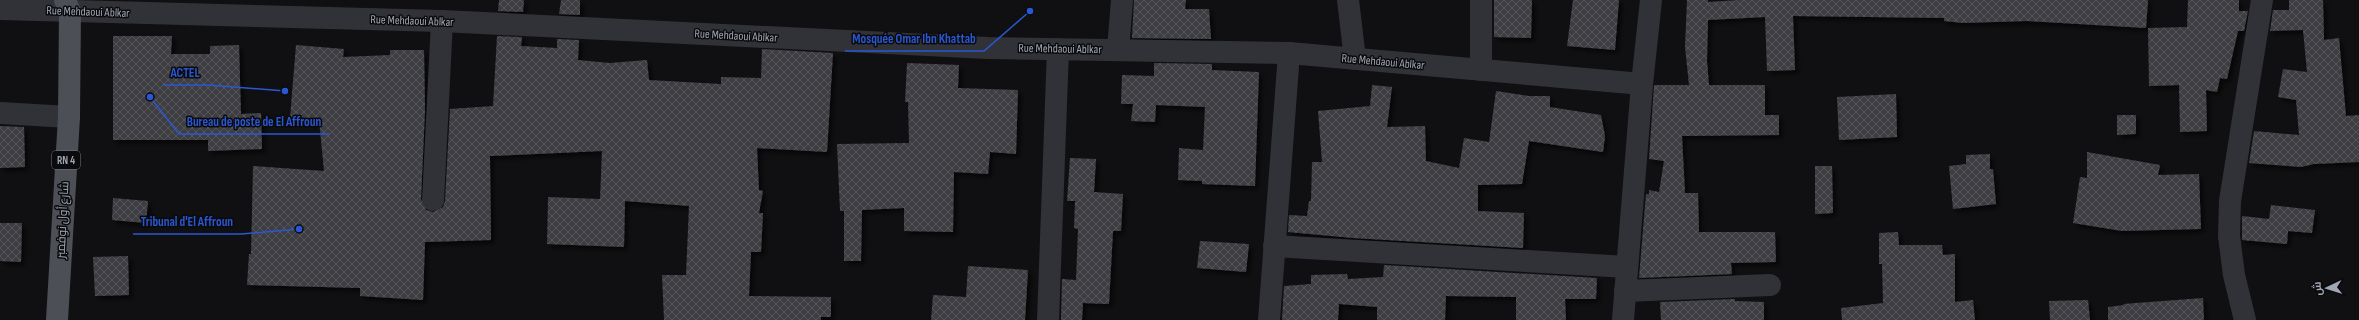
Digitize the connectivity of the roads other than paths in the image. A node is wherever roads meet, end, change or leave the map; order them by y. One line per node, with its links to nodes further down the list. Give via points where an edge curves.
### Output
1 (1122, 0): 10 (street)
2 (1348, 0): 12 (street)
3 (1481, 0): 13 (street)
4 (1651, 0): 14 (street)
5 (2262, 0): 26 (street, via 2230,201 2229,236 2234,275)
6 (68, 6): 7 (street, Rue Mehdaoui Ablkar); 8 (street, Rue Mehdaoui Ablkar); 16 (main road, شارع أول نوفمبر / RN 4)
7 (0, 9)
8 (442, 21): 9 (street, Rue Mehdaoui Ablkar); 17 (street)
9 (1058, 49): 10 (street, Rue Mehdaoui Ablkar); 23 (street)
10 (1118, 50): 11 (street, Rue Mehdaoui Ablkar)
11 (1289, 54): 12 (street, Rue Mehdaoui Ablkar); 18 (street)
12 (1355, 59): 13 (street, Rue Mehdaoui Ablkar)
13 (1481, 70): 14 (street, Rue Mehdaoui Ablkar)
14 (1642, 84): 19 (street)
15 (0, 113): 16 (street)
16 (69, 117): 22 (main road, شارع أول نوفمبر / RN 4)
17 (433, 200)
18 (1274, 246): 19 (street); 24 (street)
19 (1627, 267): 21 (street)
20 (1770, 285): 21 (street)
21 (1625, 291): 25 (street)
22 (57, 320)
23 (1048, 320)
24 (1269, 320)
25 (1623, 320)
26 (2245, 320)

